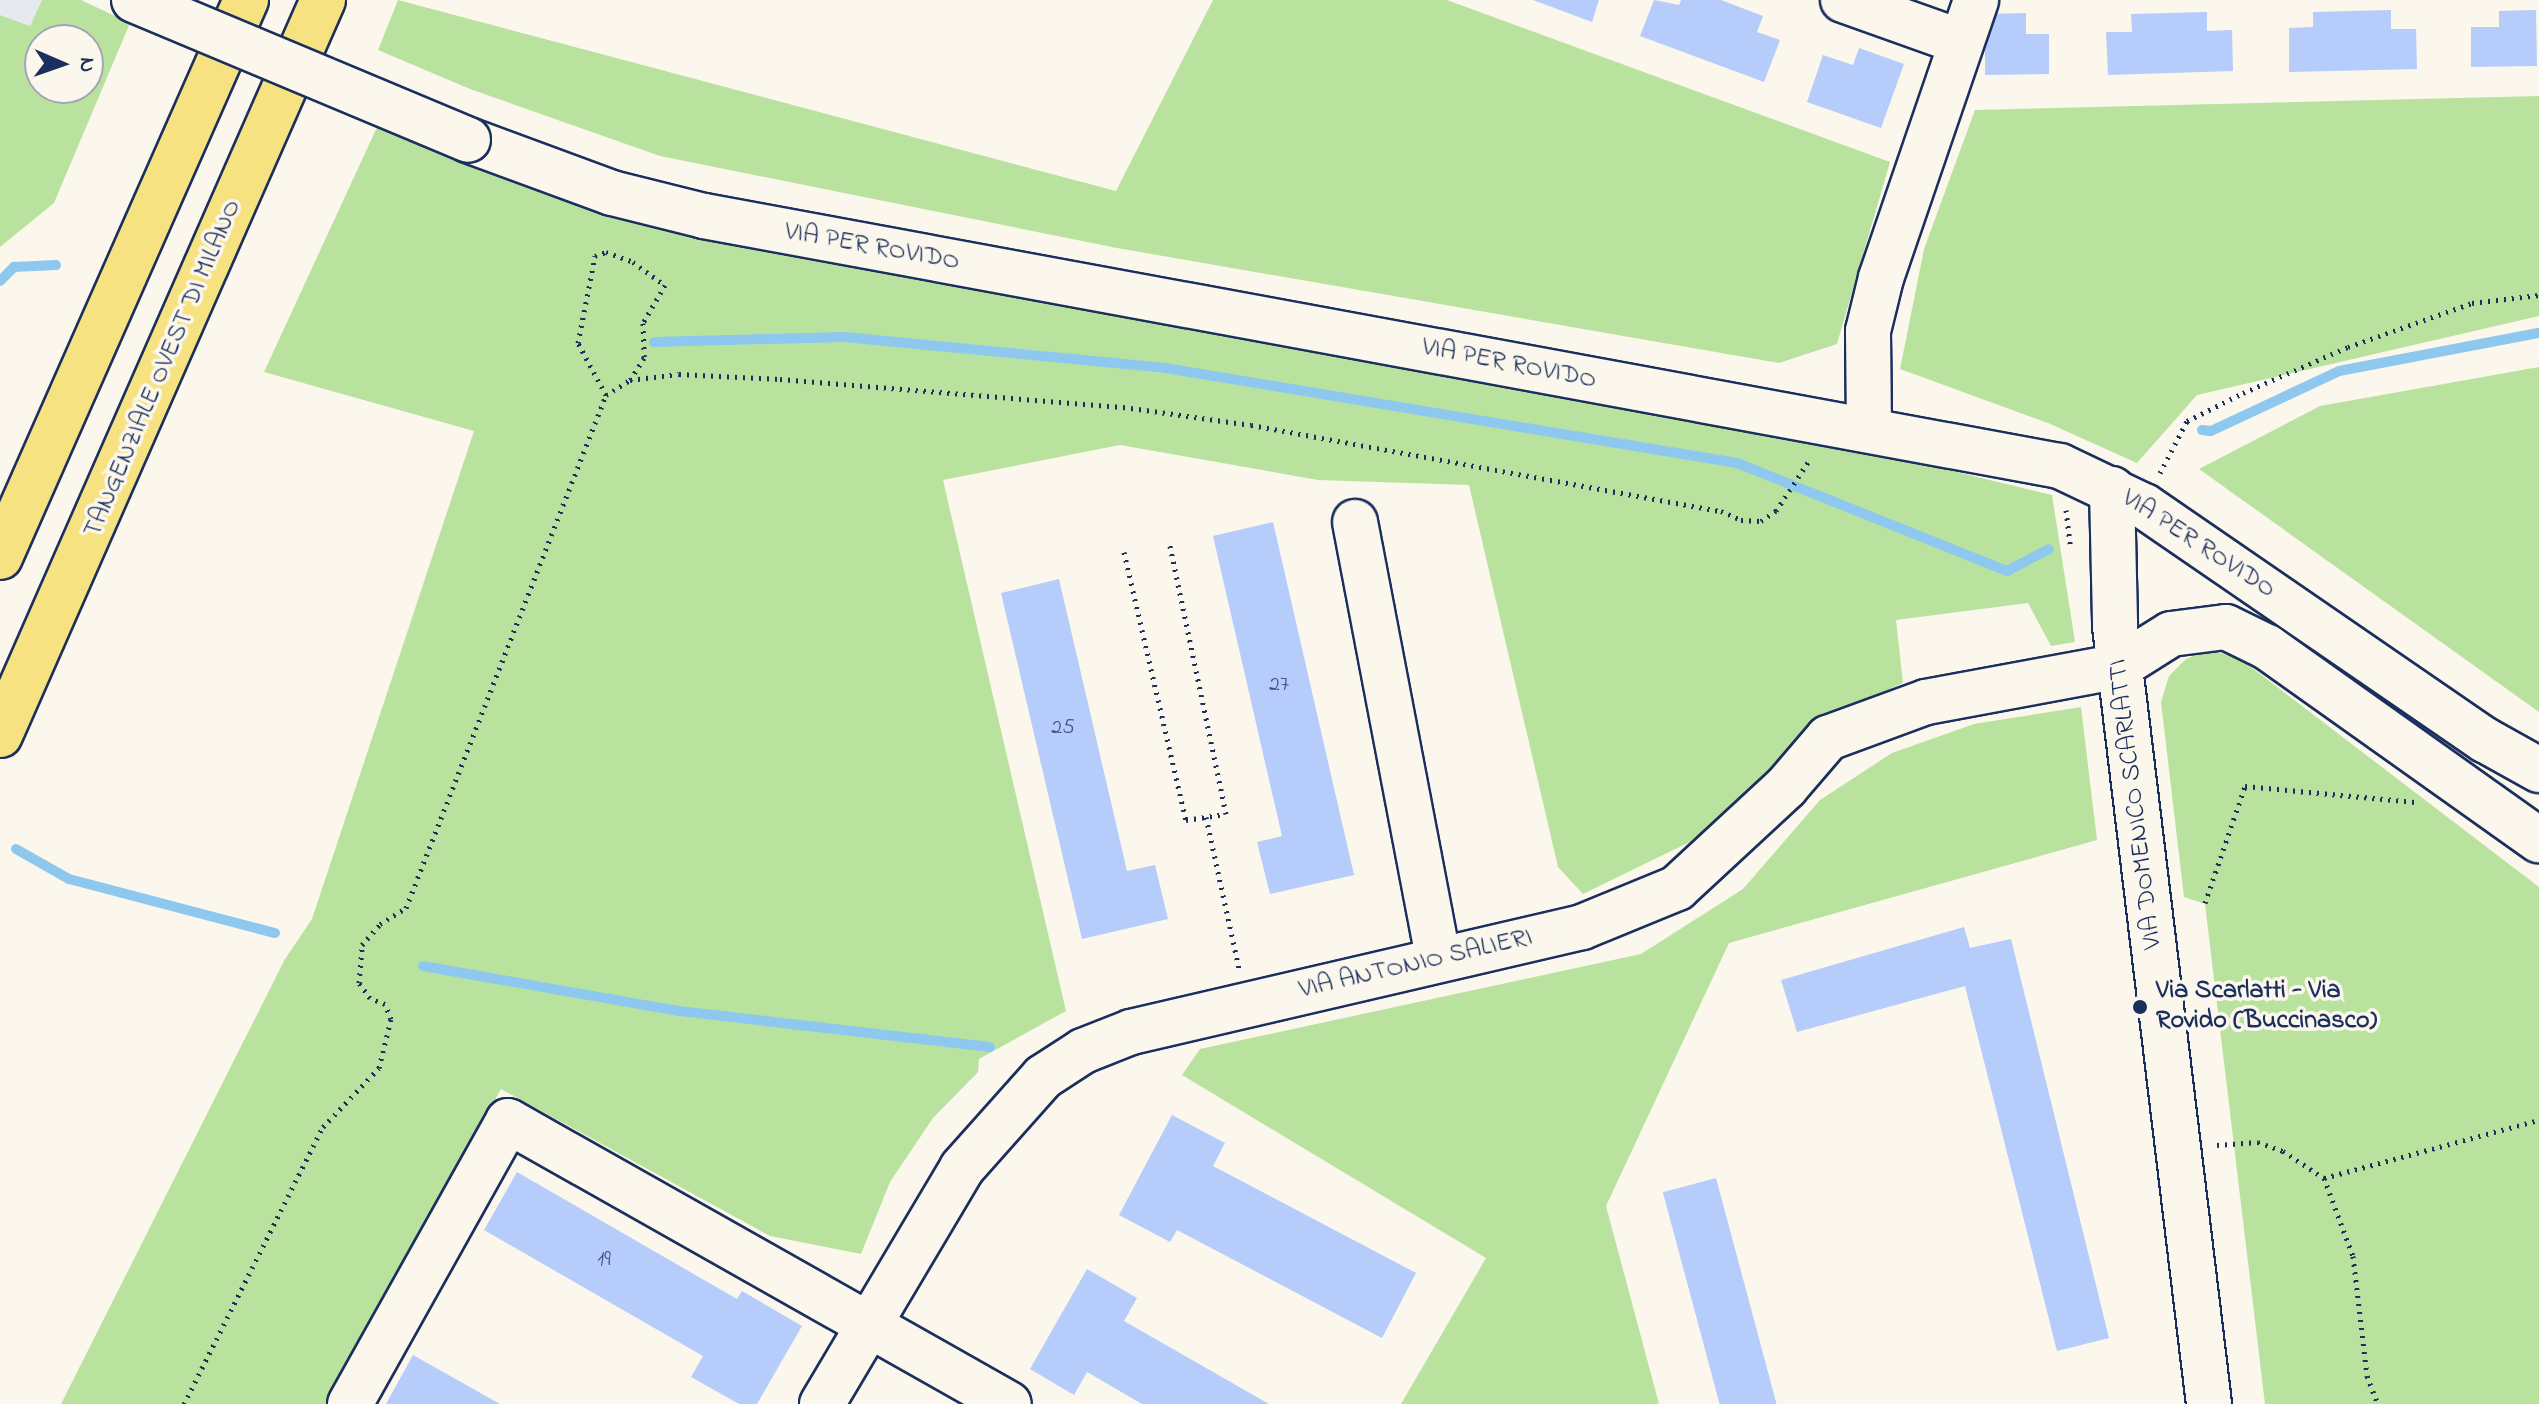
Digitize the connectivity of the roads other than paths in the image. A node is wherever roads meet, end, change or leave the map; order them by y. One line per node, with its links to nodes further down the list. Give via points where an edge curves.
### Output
1 (134, 0): 7 (street, VIA PER ROVIDO, bridge, via 468,140 612,193 704,216)
2 (246, 0): 10 (highway)
3 (323, 0): 12 (highway, TANGENZIALE OVEST DI MILANO)
4 (1843, 0): 6 (street)
5 (1976, 0): 6 (street)
6 (1961, 42): 7 (street, via 1910,187 1868,331)
7 (1869, 428): 8 (street, VIA PER ROVIDO, via 2060,466)
8 (2128, 497): 11 (street, VIA DOMENICO SCARLATTI, via 2112,596); 13 (street, VIA PER ROVIDO)
9 (1355, 522): 17 (street)
10 (0, 557)
11 (2120, 666): 16 (street, via 2171,634 2226,627 2267,647); 17 (street, VIA ANTONIO SALIERI, via 1926,702 1828,738 1786,787 1677,888 1582,927); 22 (street, VIA DOMENICO SCARLATTI)
12 (0, 735)
13 (2485, 740): 14 (street, VIA PER ROVIDO); 15 (street, VIA PER ROVIDO)
14 (2539, 770)
15 (2539, 796)
16 (2539, 840)
17 (1438, 959): 18 (street, VIA ANTONIO SALIERI, via 1131,1032 1083,1051 1043,1077 962,1168)
18 (867, 1324): 19 (street, via 508,1121); 20 (street, VIA ANTONIO SALIERI); 21 (street)
19 (350, 1404)
20 (822, 1404)
21 (1009, 1404)
22 (2209, 1404)

